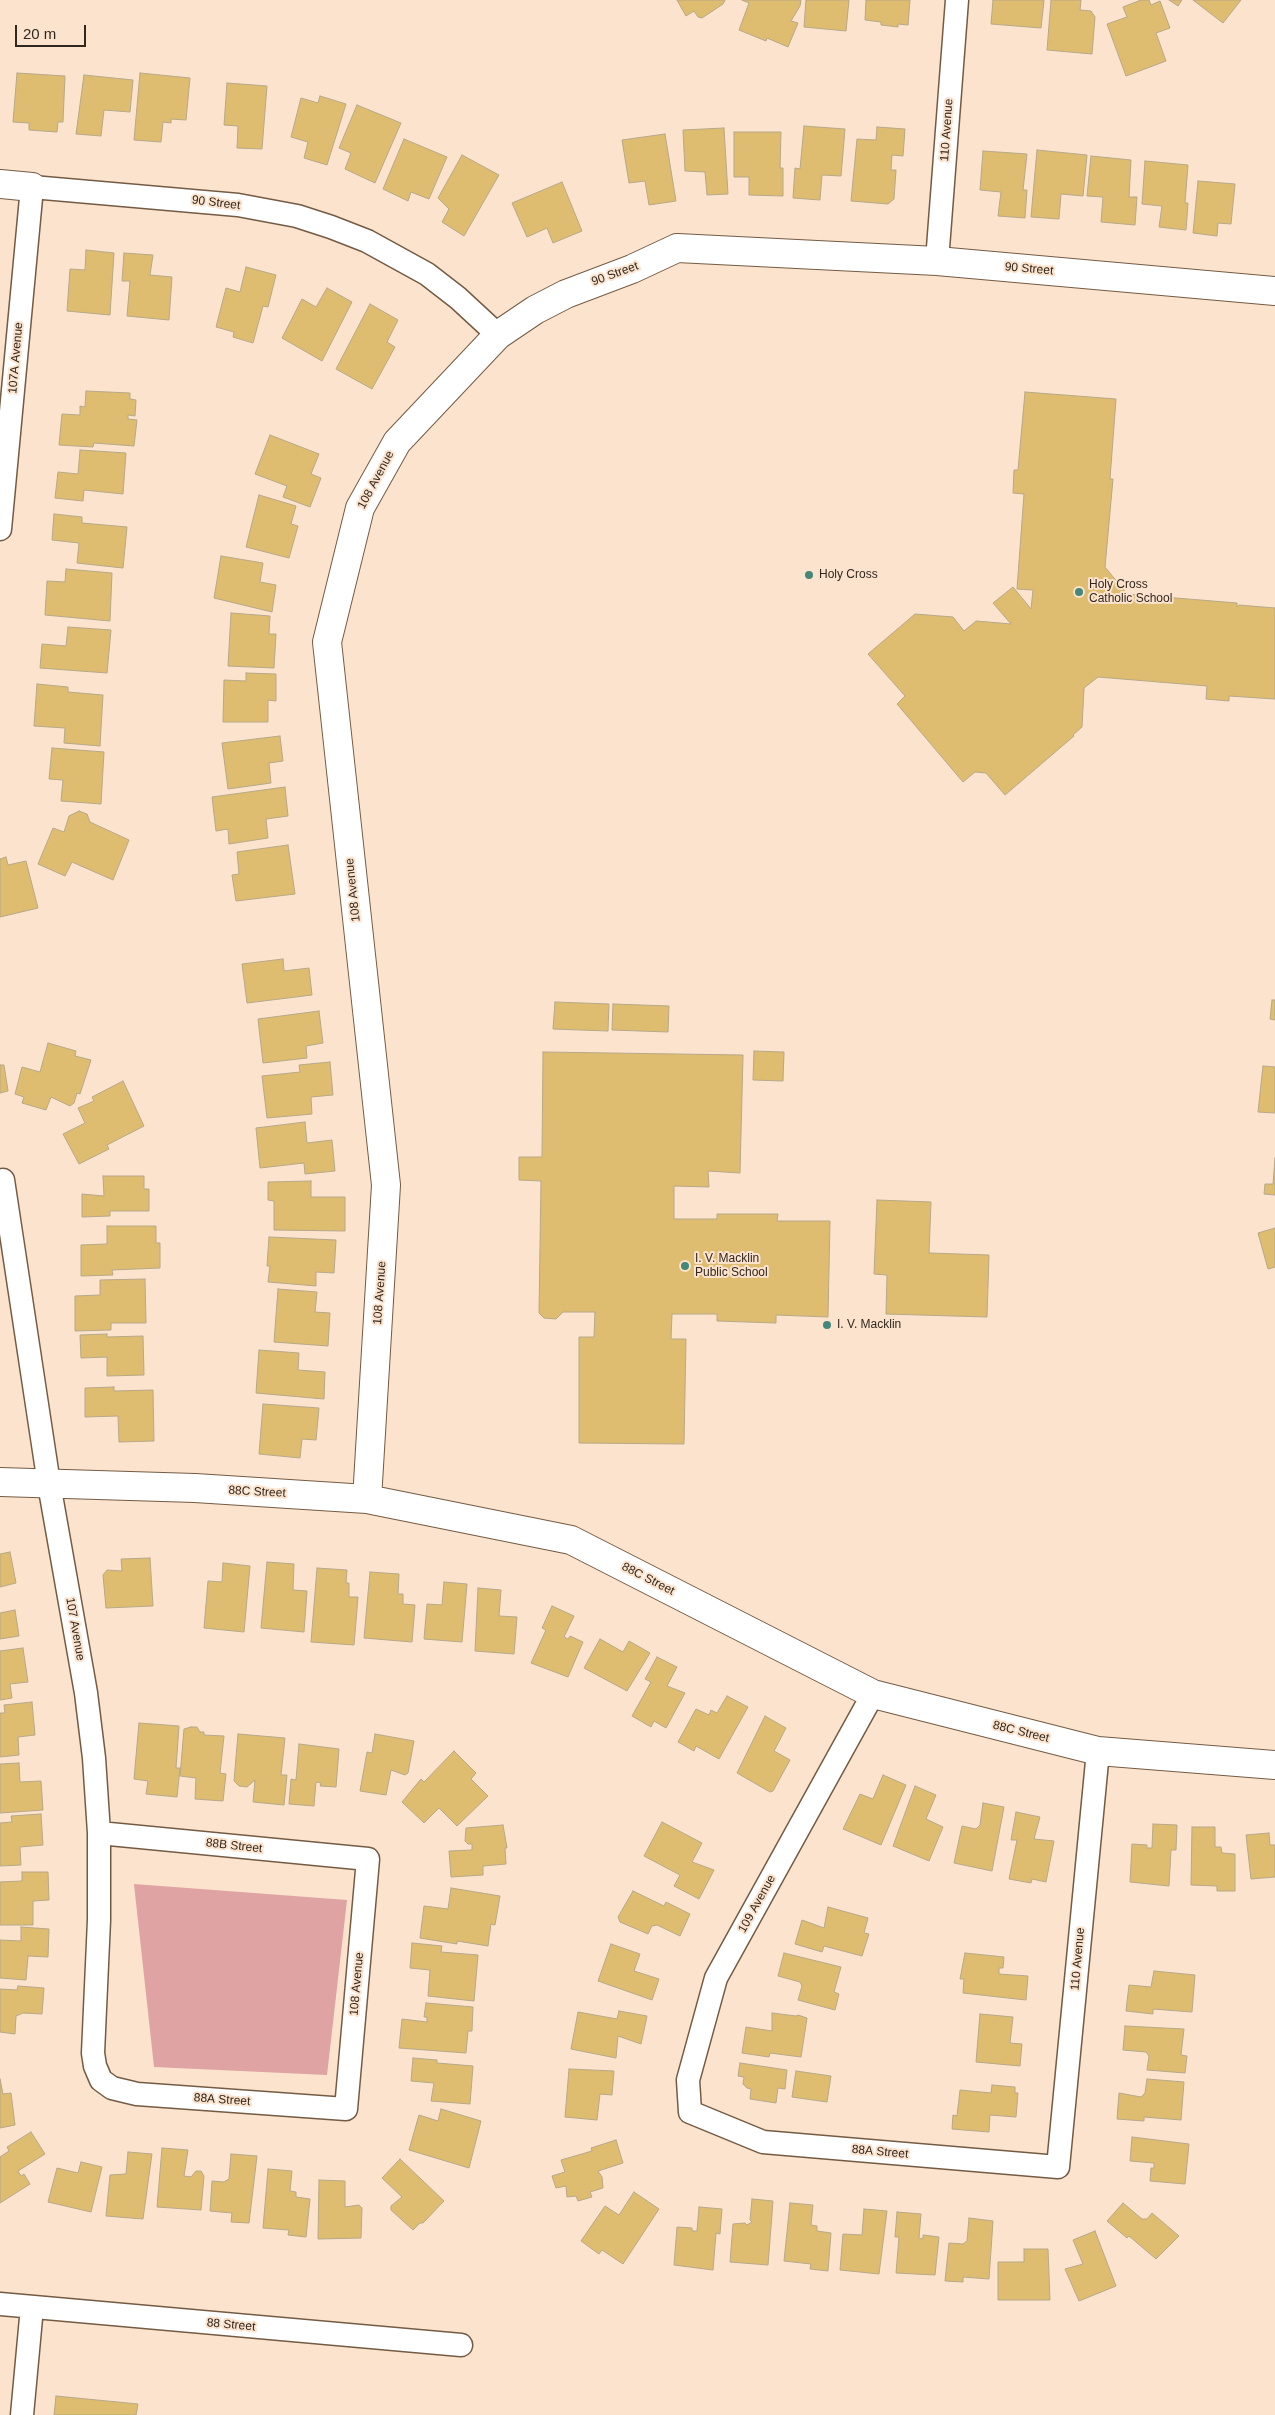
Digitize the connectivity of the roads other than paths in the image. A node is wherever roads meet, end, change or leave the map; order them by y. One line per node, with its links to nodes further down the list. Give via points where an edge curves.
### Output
1 (957, 0): 4 (street, 110 Avenue)
2 (0, 184): 3 (street, 90 Street)
3 (32, 187): 6 (street, 90 Street, via 238,205 297,216 368,242 427,274); 7 (street, 107A Avenue)
4 (937, 261): 5 (street, 90 Street); 6 (street, 90 Street, via 677,248 566,294)
5 (1275, 291)
6 (498, 335): 11 (street, 108 Avenue, via 392,450 360,508 327,642 386,1185)
7 (0, 529)
8 (3, 1180): 10 (street, 107 Avenue)
9 (0, 1482): 10 (street, 88C Street)
10 (49, 1484): 11 (street, 88C Street, via 195,1488); 15 (street, 107 Avenue, via 86,1693)
11 (367, 1499): 12 (street, 88C Street, via 571,1540)
12 (873, 1694): 13 (street, 88C Street); 19 (street, 109 Avenue, via 716,1978 688,2080 690,2112)
13 (1098, 1751): 14 (street, 88C Street); 20 (street, 110 Avenue)
14 (1275, 1765)
15 (99, 1832): 16 (street, 88B Street); 17 (street, 107 Avenue, via 93,2053)
16 (368, 1859): 18 (street, 108 Avenue)
17 (101, 2080): 18 (street, 88A Street, via 112,2088 137,2094)
18 (346, 2109)
19 (706, 2118): 20 (street, 88A Street, via 763,2142)
20 (1058, 2167)
21 (0, 2304): 22 (street, 88 Street)
22 (32, 2307): 23 (street, 88 Street); 24 (street)
23 (461, 2345)
24 (22, 2415)

